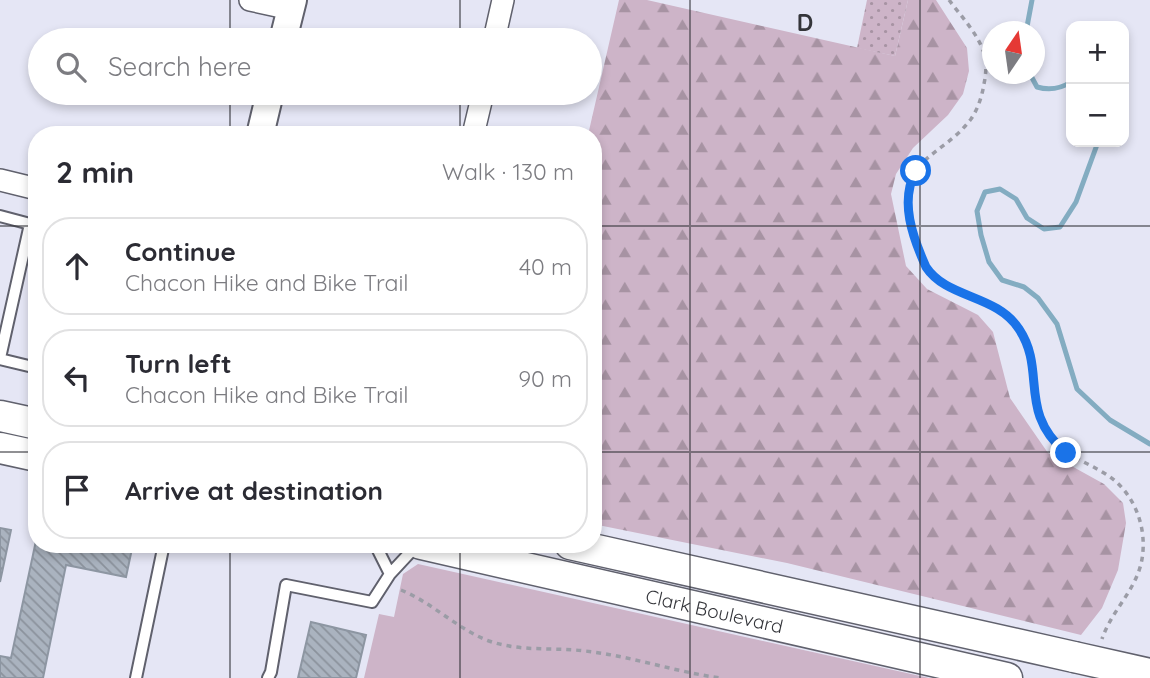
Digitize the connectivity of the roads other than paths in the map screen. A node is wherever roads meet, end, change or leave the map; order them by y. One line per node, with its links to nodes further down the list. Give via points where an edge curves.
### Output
1 (250, 0): 3 (street)
2 (503, 0): 5 (street)
3 (292, 5): 4 (street)
4 (287, 28)
5 (497, 28)
6 (267, 105): 8 (street)
7 (480, 105): 9 (street)
8 (262, 126)
9 (475, 126)
10 (0, 180): 11 (street)
11 (28, 187)
12 (0, 216): 13 (lane)
13 (28, 224)
14 (28, 245): 15 (lane)
15 (0, 359): 16 (lane)
16 (28, 366)
17 (0, 416): 18 (main road)
18 (28, 420)
19 (0, 448): 20 (main road)
20 (28, 454)
21 (602, 551): 27 (main road, Clark Boulevard, bridge, via 1087,652)
22 (162, 553): 28 (lane)
23 (380, 553): 26 (lane)
24 (411, 553): 26 (lane)
25 (459, 553): 30 (main road, Clark Boulevard)
26 (390, 574): 29 (lane, via 372,602 286,585)
27 (1150, 674)
28 (136, 678)
29 (268, 678)
30 (1007, 678)

